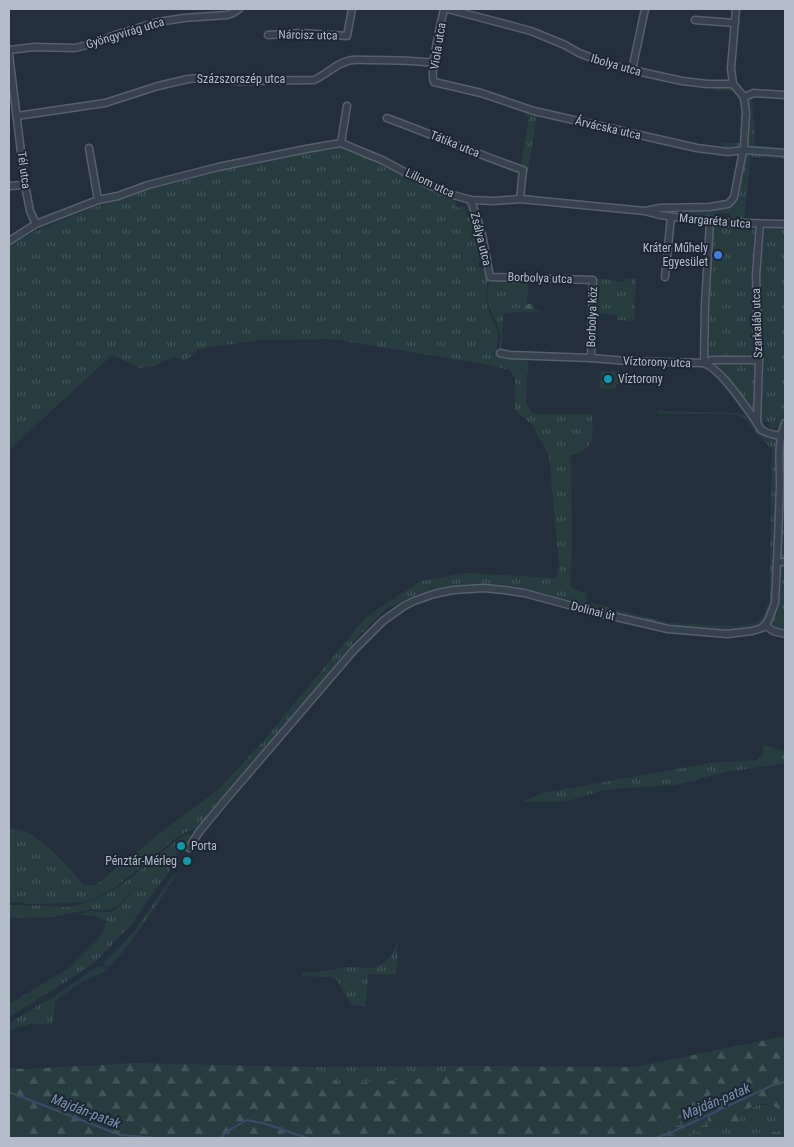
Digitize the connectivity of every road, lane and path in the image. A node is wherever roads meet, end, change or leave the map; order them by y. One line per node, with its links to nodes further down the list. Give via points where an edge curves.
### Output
1 (239, 9): 10 (street, Gyöngyvirág utca, via 227,15 158,22 75,48)
2 (352, 9): 9 (street, Nárcisz utca, via 347,36)
3 (444, 9): 12 (street, Viola utca)
4 (448, 9): 13 (street, Ibolya utca, via 531,31 579,53)
5 (645, 9): 13 (street)
6 (736, 9): 8 (street)
7 (695, 20): 8 (street)
8 (735, 23): 15 (street, via 731,68)
9 (268, 35)
10 (9, 50)
11 (9, 54): 18 (street, Tél utca)
12 (434, 64): 14 (street, Viola utca); 20 (street, Százszorszép utca, via 412,60 351,60 314,80 199,78 158,86 105,103)
13 (632, 70): 15 (street, Ibolya utca, via 682,81)
14 (434, 82): 24 (street, Árvácska utca, via 481,93 528,110 652,138 711,150)
15 (733, 84): 17 (street)
16 (785, 95): 17 (street, via 754,93)
17 (744, 97): 24 (street, Liliom utca)
18 (12, 103): 20 (street, Tél utca)
19 (347, 106): 22 (street)
20 (17, 116): 26 (street, Tél utca)
21 (387, 118): 28 (street, Tátika utca, via 524,170)
22 (341, 144): 29 (street, Liliom utca, via 218,167); 30 (street, Liliom utca, via 382,160 429,185)
23 (89, 148): 29 (street)
24 (744, 150): 25 (street, Árvácska utca); 31 (street, Liliom utca, via 730,203)
25 (785, 153)
26 (26, 185): 27 (street); 34 (street, Tél utca)
27 (9, 186)
28 (520, 199): 30 (street, Liliom utca); 31 (street, Liliom utca)
29 (98, 200): 34 (street, Liliom utca)
30 (470, 200): 38 (street, Zsálya utca, via 482,234)
31 (645, 211): 32 (street, Margaréta utca)
32 (671, 217): 33 (street, Margaréta utca); 39 (street)
33 (710, 222): 35 (street, Margaréta utca); 44 (street)
34 (36, 224): 37 (street, Liliom utca)
35 (760, 224): 36 (street, Margaréta utca); 43 (street, Szarkaláb utca, via 756,276)
36 (785, 224)
37 (9, 241)
38 (490, 277): 40 (street, Borbolya utca)
39 (665, 278)
40 (589, 280): 42 (street, Borbolya köz, via 593,280)
41 (500, 353): 42 (street, Víztorony utca)
42 (590, 358): 44 (street, Víztorony utca)
43 (759, 360): 44 (street, via 712,360); 45 (street, Szarkaláb utca)
44 (704, 363): 45 (street, Víztorony utca, via 719,373)
45 (757, 422): 47 (street, Víztorony utca, via 762,430)
46 (785, 423): 47 (street)
47 (781, 436): 48 (street, via 779,454)
48 (783, 483): 49 (street)
49 (777, 562): 50 (street); 51 (street, via 775,603)
50 (785, 562)
51 (765, 625): 52 (street); 53 (street, Dolinai út, via 752,631 727,634 668,629 524,593 484,588 453,590 421,599 392,614 354,650 228,797)
52 (785, 634)
53 (189, 848)

